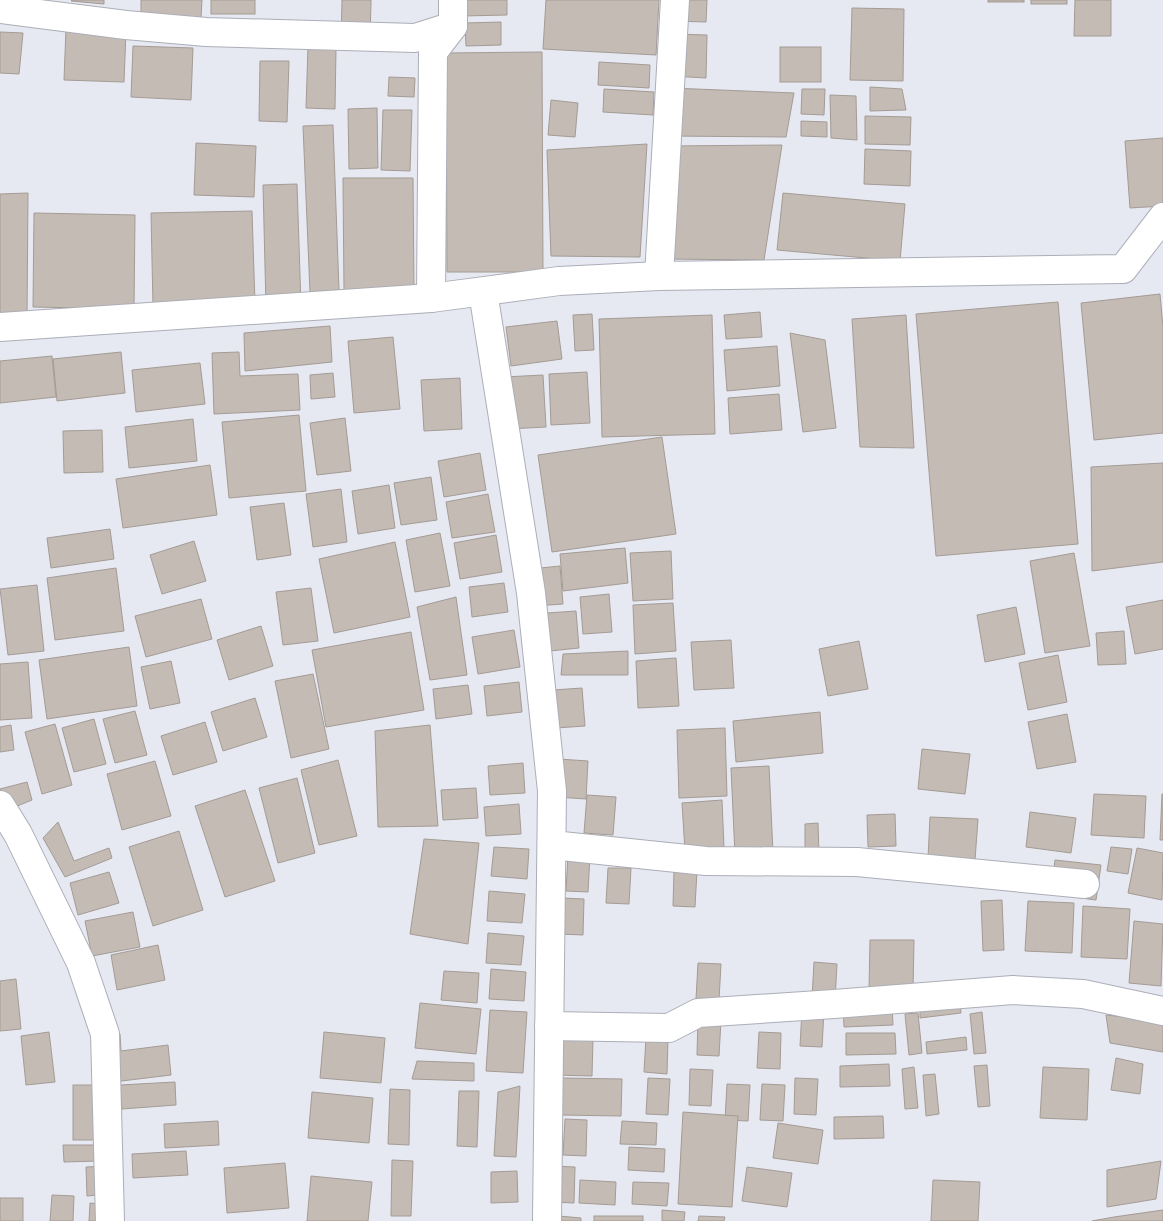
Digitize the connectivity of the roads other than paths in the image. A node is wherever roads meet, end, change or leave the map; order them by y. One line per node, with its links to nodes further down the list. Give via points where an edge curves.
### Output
1 (675, 0): 5 (street)
2 (0, 8): 3 (street, via 126,25 216,32 415,38)
3 (453, 13): 7 (street, via 433,52)
4 (1163, 217): 5 (street, via 1123,269)
5 (659, 276): 6 (street, via 559,281)
6 (483, 292): 7 (street); 10 (street, via 531,593 552,791)
7 (431, 298): 8 (street)
8 (0, 327)
9 (0, 805): 14 (street, via 18,834 81,964 105,1034)
10 (552, 845): 11 (street, via 706,861 857,862); 13 (street)
11 (1085, 884)
12 (1163, 1011): 13 (street, via 1083,994 1013,990 698,1013 669,1028)
13 (549, 1026): 15 (street)
14 (110, 1221)
15 (547, 1221)

